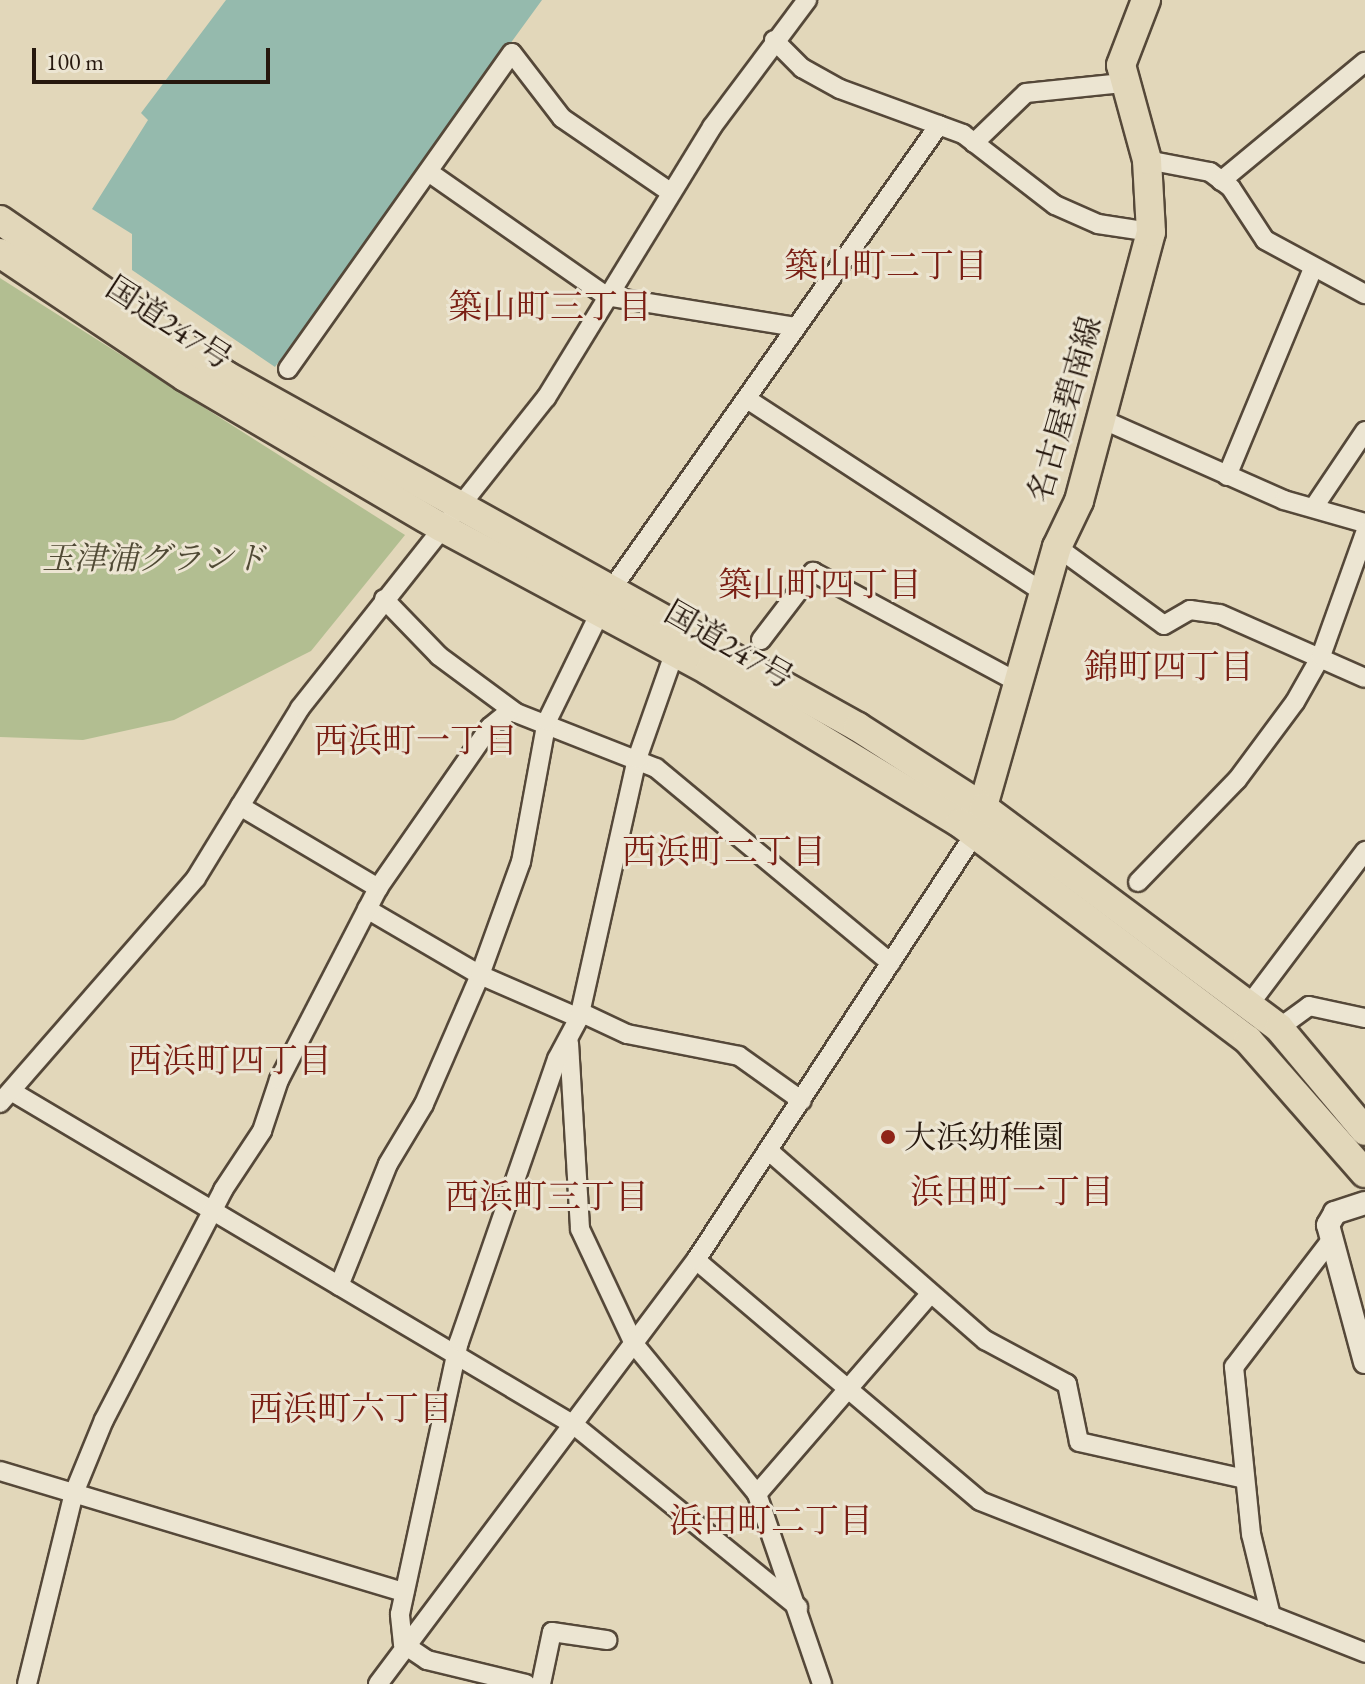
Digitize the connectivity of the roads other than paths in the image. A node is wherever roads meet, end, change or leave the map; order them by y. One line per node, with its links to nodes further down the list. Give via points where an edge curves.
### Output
1 (807, 0): 3 (street)
2 (1146, 0): 5 (main road, 名古屋碧南線, via 1121,65)
3 (774, 40): 6 (street, via 802,68 840,89); 11 (street)
4 (1365, 62): 10 (street)
5 (1122, 83): 7 (street, via 1026,93); 8 (main road, 名古屋碧南線)
6 (939, 125): 7 (street); 18 (street)
7 (974, 143): 13 (street, via 1055,205 1098,224)
8 (1147, 160): 10 (street, via 1189,165); 13 (main road, 名古屋碧南線)
9 (430, 173): 11 (street, via 512,53 562,118); 17 (street); 19 (street)
10 (1221, 181): 15 (street, via 1265,240)
11 (670, 192): 17 (street)
12 (0, 220): 25 (main road, 国道247号, via 227,376)
13 (1151, 232): 21 (main road, 名古屋碧南線)
14 (0, 253): 25 (main road, 国道247号, via 185,377)
15 (1312, 271): 16 (street); 23 (street)
16 (1365, 294)
17 (606, 296): 18 (street); 25 (street, via 546,398)
18 (795, 327): 20 (street)
19 (288, 369)
20 (747, 399): 29 (street); 31 (street)
21 (1099, 418): 23 (street); 28 (main road, 名古屋碧南線, via 1079,501)
22 (1365, 431): 24 (street)
23 (1227, 476): 24 (street, via 1284,500)
24 (1316, 504): 26 (street)
25 (449, 517): 30 (street); 31 (main road, 国道247号)
26 (1365, 523)
27 (1365, 533): 34 (street)
28 (1057, 547): 29 (main road, 名古屋碧南線); 34 (street, via 1164,625 1190,610 1220,614)
29 (1046, 594): 36 (main road, 名古屋碧南線)
30 (384, 599): 37 (street, via 439,656); 40 (street, via 300,708)
31 (606, 600): 33 (main road, 国道247号); 38 (street); 41 (main road, 国道247号, via 858,727)
32 (761, 640): 36 (street, via 813,572)
33 (675, 651): 39 (street); 42 (main road, 国道247号)
34 (1321, 656): 35 (street); 44 (street, via 1237,780)
35 (1365, 678)
36 (1021, 684): 41 (main road, 名古屋碧南線)
37 (511, 710): 38 (street); 45 (street, via 490,727)
38 (547, 721): 39 (street); 48 (street, via 521,862)
39 (637, 759): 47 (street); 50 (street)
40 (240, 806): 45 (street); 54 (street, via 163,920)
41 (984, 808): 42 (main road, 名古屋碧南線); 49 (main road, 国道247号)
42 (974, 835): 47 (street); 58 (main road, 国道247号, via 1248,1040)
43 (1365, 851): 49 (street)
44 (1138, 882)
45 (378, 888): 46 (street)
46 (367, 909): 48 (street); 60 (street, via 279,1080 262,1131)
47 (891, 963): 55 (street)
48 (480, 975): 50 (street); 63 (street, via 424,1104 388,1164)
49 (1249, 1005): 52 (main road, 国道247号)
50 (579, 1015): 53 (street); 55 (street, via 627,1034 739,1056)
51 (1365, 1018): 52 (street, via 1309,1006)
52 (1279, 1028): 56 (main road, 国道247号)
53 (569, 1043): 65 (street, via 580,1229); 66 (street, via 509,1192)
54 (5, 1097): 60 (street)
55 (802, 1101): 57 (street)
56 (1365, 1131)
57 (770, 1152): 62 (street); 64 (street)
58 (1365, 1173)
59 (1365, 1203): 61 (street, via 1330,1217)
60 (212, 1211): 63 (street); 72 (street)
61 (1331, 1240): 67 (street); 71 (street, via 1234,1367)
62 (696, 1260): 65 (street); 68 (street)
63 (339, 1286): 66 (street)
64 (930, 1294): 68 (street); 71 (street, via 1015,1361 1067,1384 1079,1442)
65 (634, 1344): 69 (street); 73 (street)
66 (456, 1357): 69 (street); 74 (street)
67 (1365, 1362)
68 (846, 1389): 73 (street); 76 (street, via 980,1501)
69 (574, 1425): 75 (street); 78 (street)
70 (0, 1471): 72 (street)
71 (1244, 1479): 76 (street)
72 (74, 1493): 74 (street); 80 (street)
73 (757, 1494): 75 (street)
74 (404, 1592): 78 (street)
75 (798, 1607): 84 (street)
76 (1271, 1616): 79 (street)
77 (607, 1640): 83 (street, via 552,1632)
78 (403, 1644): 81 (street); 82 (street, via 427,1660)
79 (1365, 1653)
80 (27, 1684)
81 (378, 1684)
82 (526, 1684)
83 (541, 1684)
84 (822, 1684)

